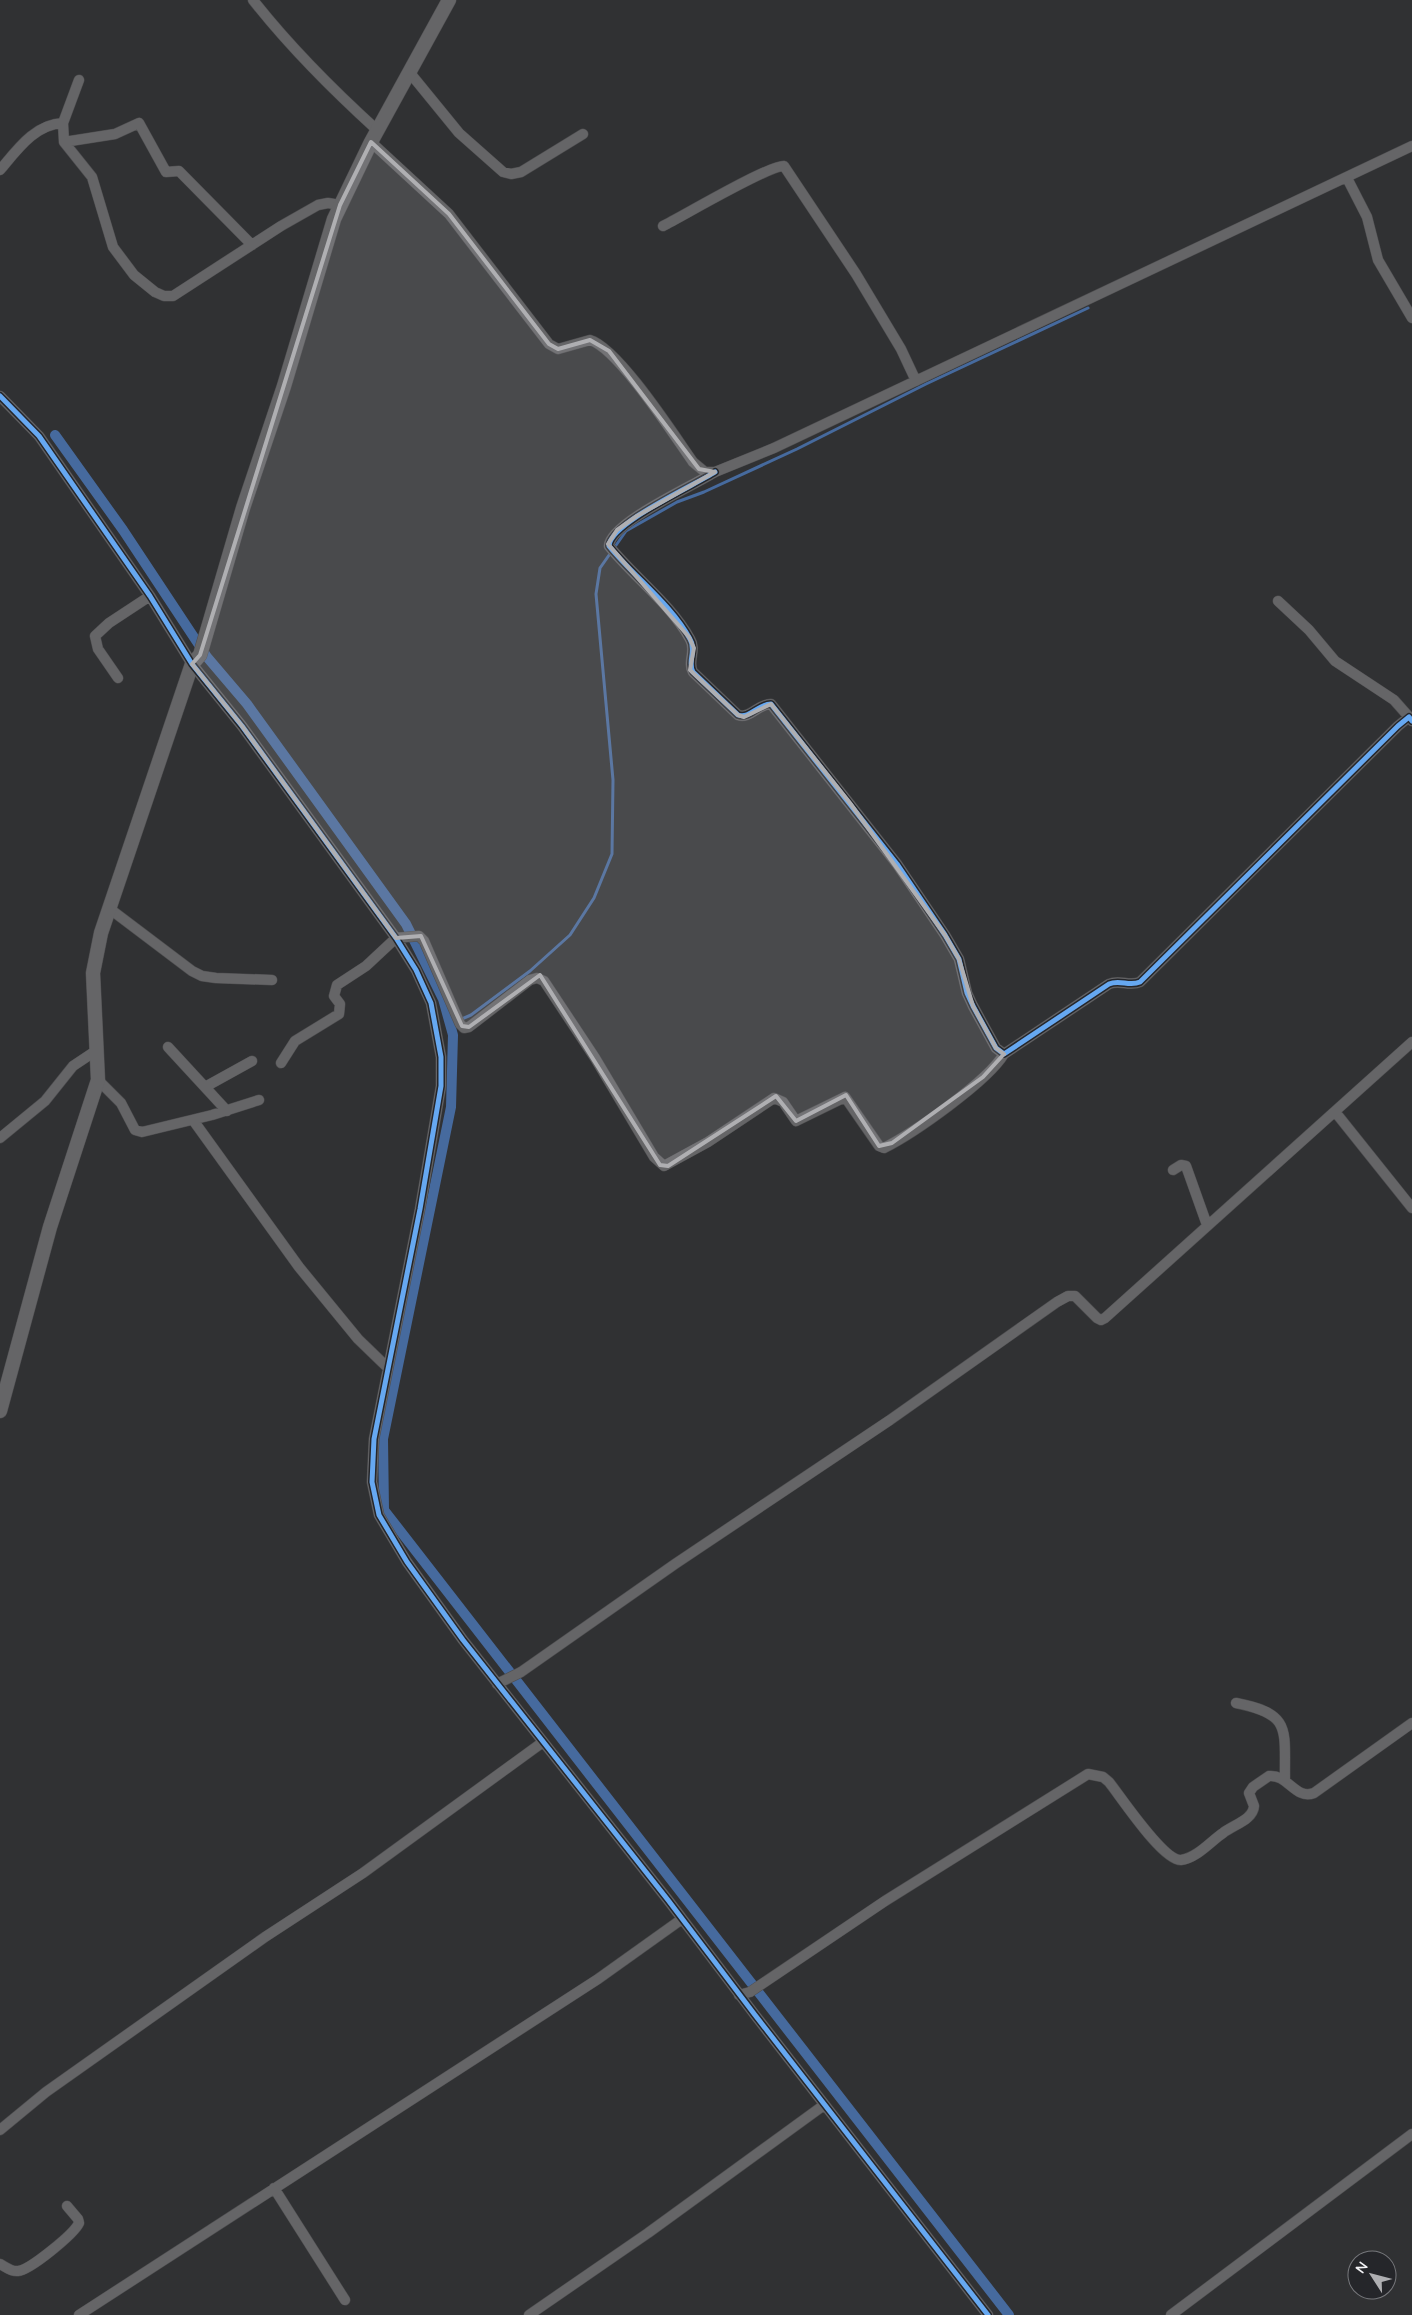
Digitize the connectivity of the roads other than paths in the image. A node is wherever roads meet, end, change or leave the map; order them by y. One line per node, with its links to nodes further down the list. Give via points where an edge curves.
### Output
1 (254, 0): 7 (street)
2 (449, 0): 3 (main road)
3 (410, 73): 6 (street, via 459,133 503,172 521,172); 7 (main road)
4 (79, 80): 5 (street)
5 (63, 123): 8 (street); 10 (street, via 45,125 35,132)
6 (583, 134)
7 (374, 136): 12 (main road); 18 (street, via 449,214 549,344 558,348 590,340 609,351 699,469)
8 (64, 142): 14 (street, via 115,134 139,123 166,172 179,171); 14 (street, via 92,177 113,246 134,275 155,292 173,296)
9 (1412, 146): 11 (street)
10 (0, 170)
11 (1350, 183): 15 (street, via 1373,234 1378,260); 16 (street)
12 (340, 205): 14 (street, via 318,205); 21 (main road, via 326,240 284,386)
13 (664, 226): 16 (street, via 756,177 784,166 866,290)
14 (252, 245)
15 (1412, 318)
16 (916, 381): 18 (street)
17 (0, 396): 19 (street, via 39,436)
18 (716, 472): 30 (street, via 637,516 612,535 612,549 689,637 694,648 693,672 738,715 746,716 771,704 850,803 897,864 945,935 959,958 973,1006 996,1048)
19 (150, 596): 21 (street); 22 (street, via 95,636 98,649)
20 (1278, 601): 23 (street, via 1309,630 1335,661 1394,700)
21 (199, 654): 24 (main road); 25 (street, via 242,726)
22 (118, 678)
23 (1410, 719): 30 (street, via 1140,982 1109,984)
24 (110, 909): 26 (street, via 202,976); 29 (main road, via 101,933 93,973)
25 (401, 938): 30 (street, via 419,936 424,941 464,1028 530,980 540,978 595,1058 654,1157 664,1166 708,1142 774,1098 783,1102 796,1121 846,1097 879,1146 884,1148 955,1100 997,1066); 32 (street, via 337,985 334,996 340,1004 339,1014 295,1041); 43 (street, via 431,1003 441,1058 441,1086)
26 (272, 980)
27 (1412, 1042): 37 (street)
28 (168, 1047): 34 (street)
29 (97, 1050): 33 (main road); 39 (street, via 73,1066 44,1102)
30 (1004, 1054)
31 (252, 1061): 34 (street)
32 (281, 1063)
33 (98, 1080): 38 (street, via 120,1103 135,1130 150,1131); 44 (main road, via 50,1227)
34 (205, 1087): 36 (street)
35 (259, 1100): 36 (street)
36 (227, 1111): 38 (street)
37 (1336, 1113): 41 (street); 42 (street)
38 (193, 1120): 43 (street, via 299,1267 366,1347)
39 (0, 1138)
40 (1173, 1170): 42 (street, via 1186,1166)
41 (1412, 1208)
42 (1207, 1225): 45 (street, via 1105,1318 1096,1318 1075,1296 1057,1302 521,1672)
43 (388, 1368): 45 (street, via 374,1439 372,1482 376,1508 407,1562)
44 (0, 1411)
45 (497, 1684): 48 (street)
46 (1236, 1703): 49 (street, via 1261,1708 1278,1720 1284,1738)
47 (1412, 1723): 49 (street, via 1314,1793 1301,1794)
48 (543, 1742): 50 (street); 53 (street, via 363,1873 265,1936 46,2092)
49 (1286, 1781): 51 (street, via 1275,1775 1262,1780 1249,1793 1254,1806 1249,1817 1199,1852 1180,1860 1158,1845 1103,1776 1088,1774 885,1901 750,1992)
50 (682, 1919): 51 (street); 55 (street, via 598,1979)
51 (739, 1995): 52 (street)
52 (824, 2104): 60 (street, via 648,2233); 61 (street)
53 (0, 2130)
54 (1412, 2134): 62 (street)
55 (274, 2188): 58 (street); 59 (street)
56 (67, 2206): 57 (street, via 78,2219 72,2233 27,2268 15,2271)
57 (0, 2264)
58 (345, 2300)
59 (79, 2315)
60 (529, 2315)
61 (988, 2315)
62 (1171, 2315)

